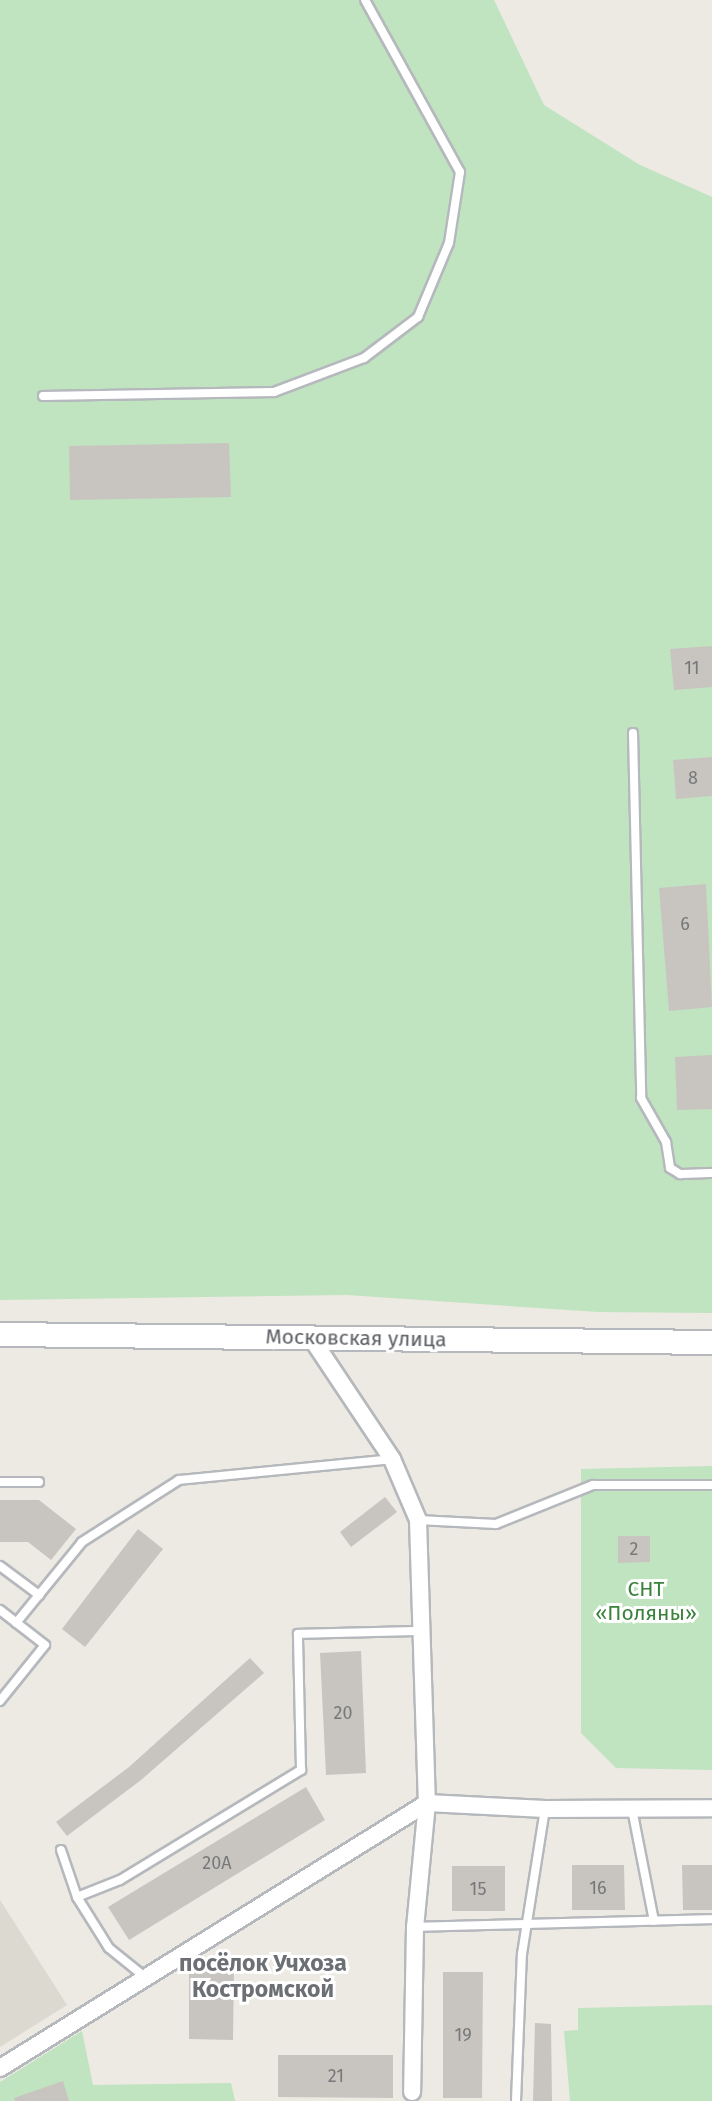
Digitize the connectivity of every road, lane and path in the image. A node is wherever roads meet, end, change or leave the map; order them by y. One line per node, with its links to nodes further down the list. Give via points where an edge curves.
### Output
1 (365, 0): 2 (lane, via 460,172 449,243 418,317 365,358 274,392)
2 (43, 396)
3 (633, 733): 4 (lane, via 641,1098 666,1142 670,1168 680,1174)
4 (712, 1173)
5 (0, 1334): 6 (main road, Московская улица)
6 (310, 1336): 7 (main road, Московская улица, via 561,1344); 8 (street)
7 (712, 1342)
8 (392, 1459): 12 (street); 14 (lane, via 179,1480 82,1542)
9 (0, 1482): 10 (lane)
10 (39, 1482)
11 (712, 1485): 12 (lane, via 593,1485 496,1524)
12 (418, 1520): 17 (street)
13 (0, 1566): 14 (lane)
14 (39, 1595): 16 (lane)
15 (0, 1610): 16 (lane)
16 (16, 1623): 18 (lane, via 45,1645)
17 (422, 1631): 19 (street); 24 (lane, via 298,1634 301,1770 120,1880)
18 (0, 1701)
19 (427, 1803): 21 (street); 28 (street); 29 (street)
20 (712, 1808): 22 (street)
21 (545, 1809): 22 (street); 27 (lane)
22 (632, 1809): 26 (lane)
23 (61, 1850): 24 (lane)
24 (77, 1897): 29 (lane, via 109,1948)
25 (712, 1919): 26 (lane)
26 (654, 1921): 27 (lane)
27 (527, 1924): 28 (lane); 32 (lane)
28 (415, 1927): 31 (street)
29 (145, 1977): 30 (street)
30 (0, 2068)
31 (412, 2092)
32 (516, 2101)

